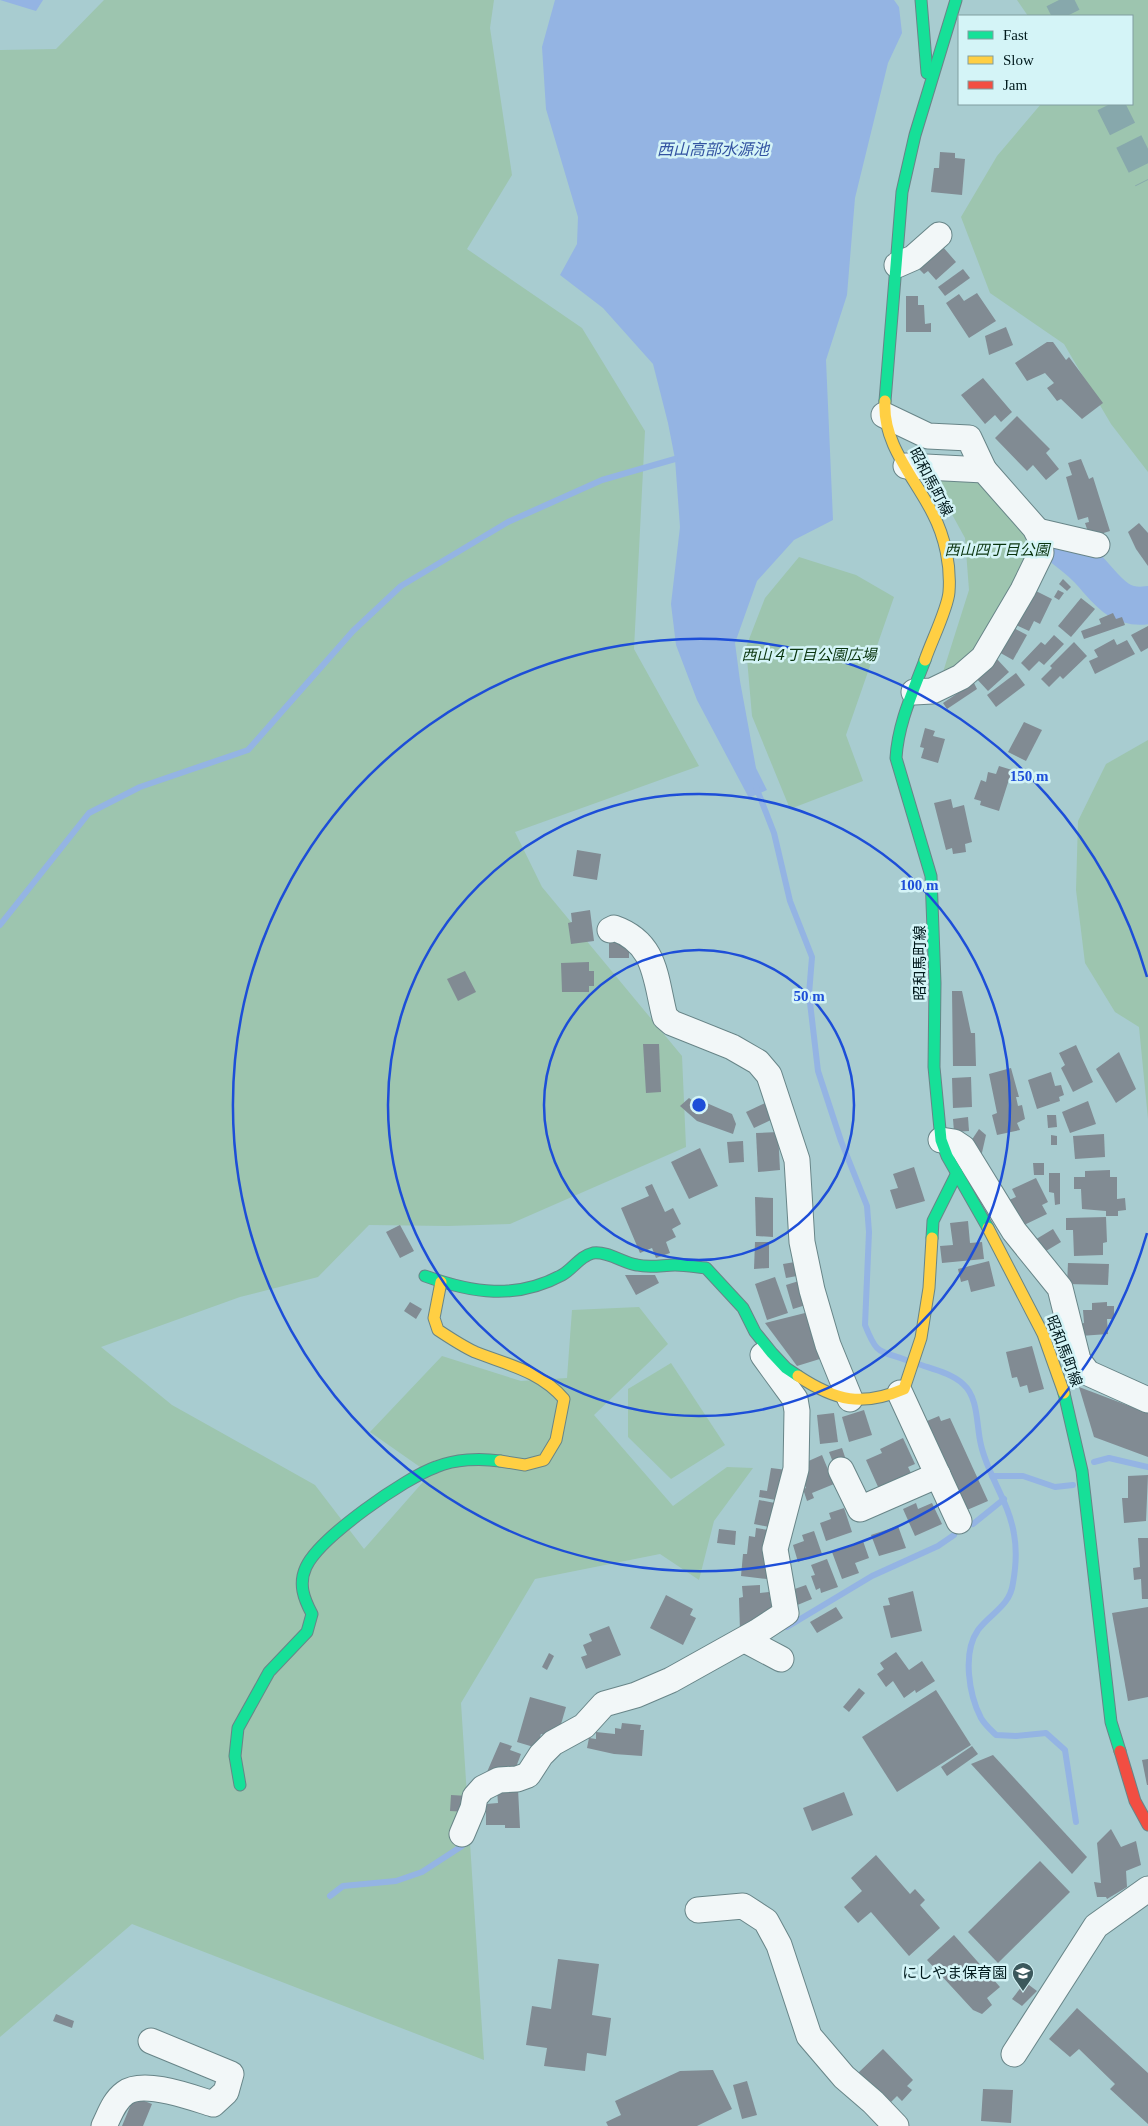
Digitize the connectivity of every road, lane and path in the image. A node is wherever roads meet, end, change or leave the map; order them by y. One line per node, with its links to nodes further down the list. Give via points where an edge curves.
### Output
1 (920, 0): 3 (main road, 昭和馬町線, via 926,45)
2 (956, 0): 3 (main road, 昭和馬町線)
3 (927, 94): 5 (main road, 昭和馬町線, via 902,192)
4 (939, 235): 5 (street, via 913,258)
5 (897, 265): 6 (main road, 昭和馬町線)
6 (884, 415): 7 (main road, 昭和馬町線, via 887,432); 8 (street, via 928,436 969,438)
7 (906, 466): 8 (street); 11 (main road, 昭和馬町線, via 934,516 949,563 950,594)
8 (984, 470): 9 (street)
9 (1037, 531): 10 (street); 11 (street, via 1041,553 982,658 961,677 932,690)
10 (1097, 546)
11 (914, 692): 13 (main road, 昭和馬町線, via 897,740 896,758 931,876 934,1067)
12 (610, 930): 19 (street, via 614,928 628,933 650,957 666,1017 672,1023 732,1047 758,1062 769,1075 797,1160 802,1242 812,1290 828,1345)
13 (941, 1140): 14 (main road, 昭和馬町線); 20 (street, via 954,1142 963,1148 1014,1231 1060,1288 1078,1360 1088,1373)
14 (957, 1173): 18 (main road, via 933,1221 929,1288 921,1338); 25 (main road, 昭和馬町線, via 1043,1334 1067,1402 1082,1471 1111,1722 1135,1800)
15 (425, 1276): 16 (main road)
16 (441, 1282): 17 (main road, via 485,1293 533,1288 562,1275 586,1256 596,1253 650,1267 706,1268 743,1308); 24 (main road, via 434,1318 438,1330 472,1350 534,1372 558,1392 564,1399 557,1434 543,1461 520,1465 473,1460 434,1467 358,1516 322,1544 306,1566 303,1598 312,1614 308,1632 269,1672 238,1728 235,1756)
17 (755, 1332): 19 (main road, via 786,1368 834,1397); 26 (street, via 761,1352 795,1400 798,1428 796,1469 775,1549 786,1613 764,1650 604,1704 584,1726 553,1743 528,1775 499,1780 483,1788 475,1797)
18 (900, 1393): 19 (main road, via 883,1398); 22 (street)
19 (850, 1399)
20 (1148, 1400)
21 (841, 1470): 22 (street, via 860,1509)
22 (938, 1476): 23 (street)
23 (959, 1521)
24 (240, 1785)
25 (1148, 1825)
26 (462, 1834)
27 (1148, 1889): 30 (street, via 1096,1926)
28 (698, 1910): 32 (street, via 743,1906 766,1921 779,1945 809,2036 844,2077)
29 (151, 2041): 31 (street, via 231,2074 226,2092 213,2104 160,2089 143,2088 127,2092 115,2103)
30 (1014, 2054)
31 (104, 2126)
32 (896, 2126)

